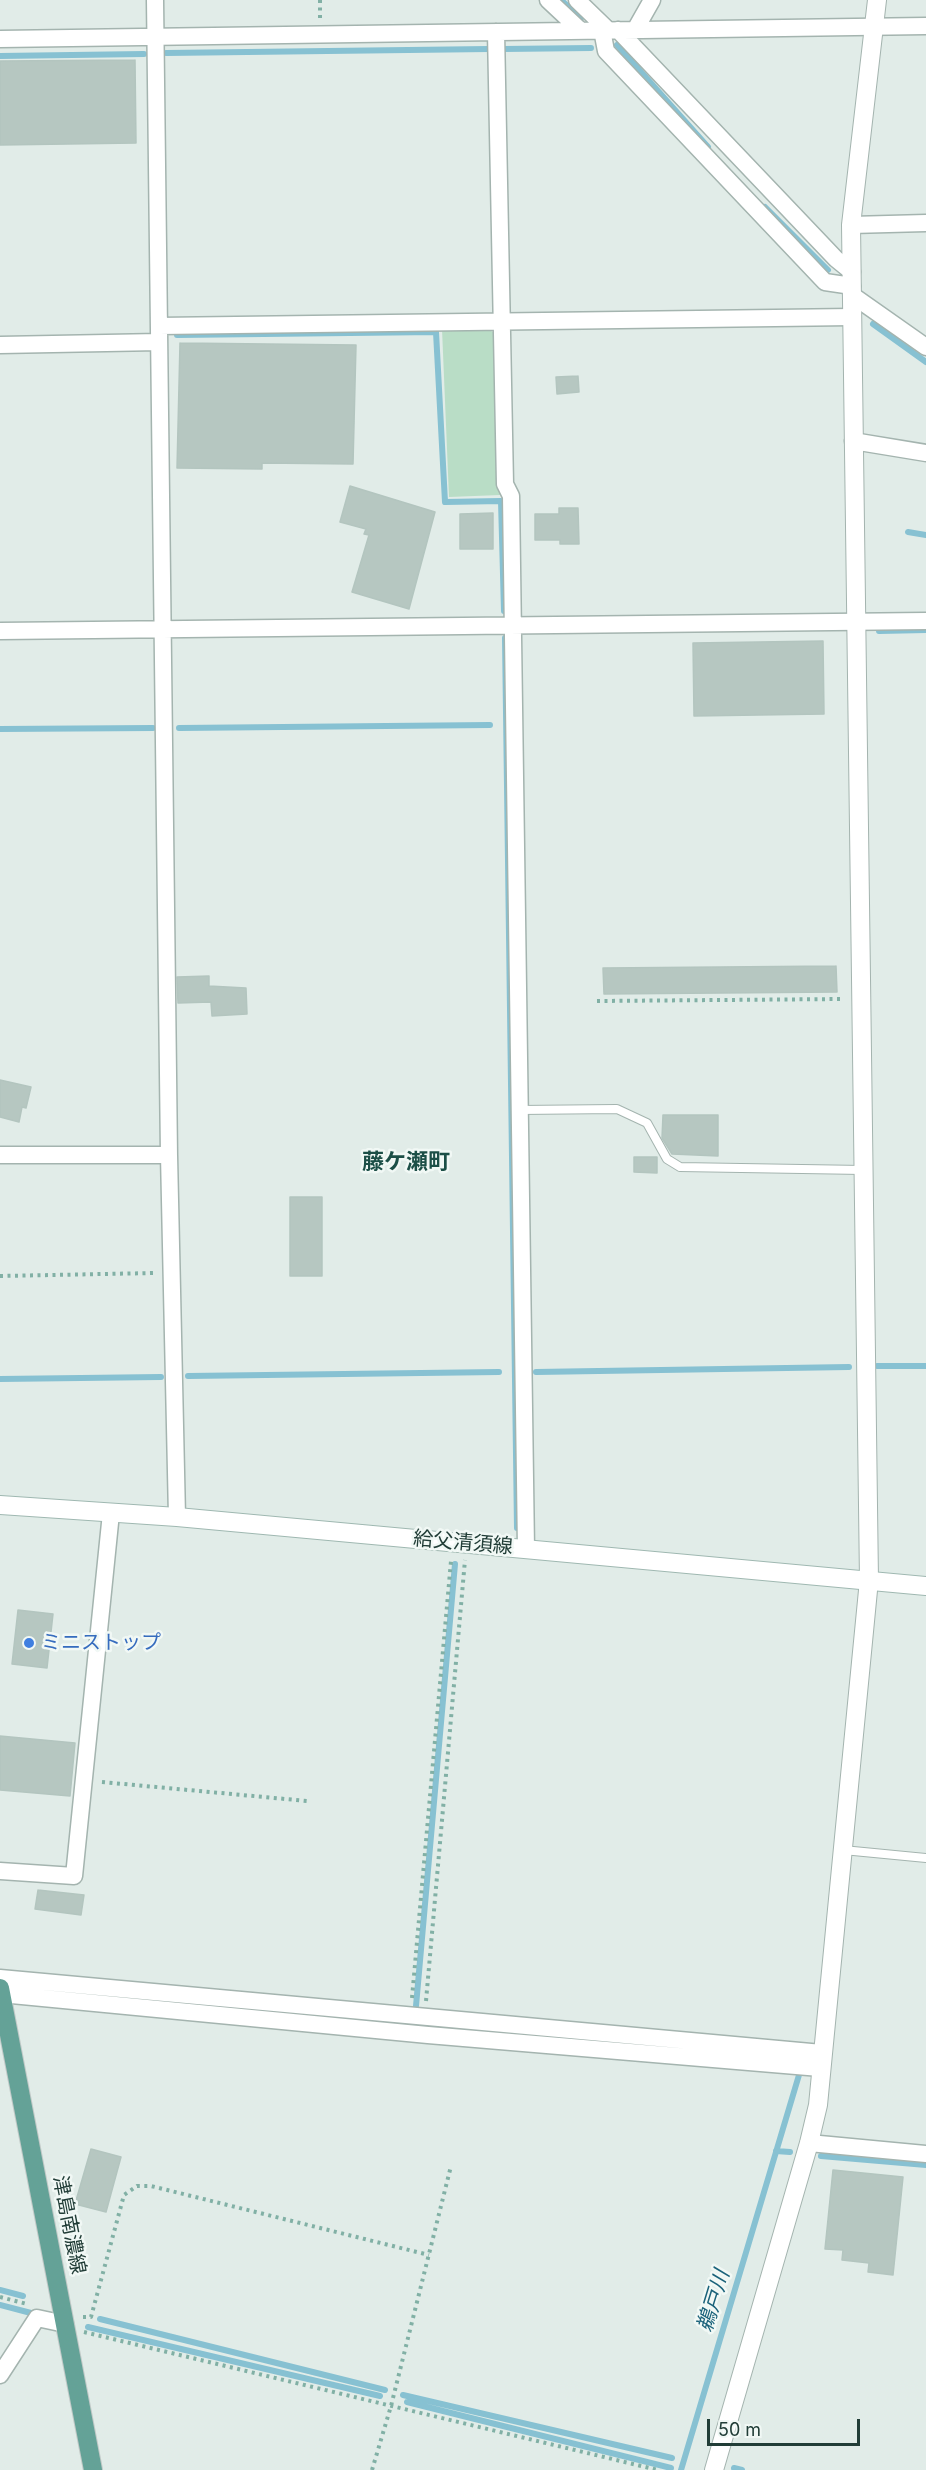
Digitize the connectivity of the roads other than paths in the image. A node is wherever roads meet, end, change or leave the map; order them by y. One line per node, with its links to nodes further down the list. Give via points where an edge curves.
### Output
1 (155, 0): 12 (street)
2 (548, 0): 8 (street)
3 (577, 0): 9 (street)
4 (652, 0): 10 (street)
5 (877, 0): 6 (street)
6 (874, 26): 7 (street); 10 (street); 15 (street)
7 (926, 26)
8 (580, 30): 9 (street); 11 (street)
9 (609, 30): 10 (street); 16 (street, via 836,260); 16 (street, via 606,51 825,282)
10 (635, 30)
11 (496, 32): 12 (street); 18 (street)
12 (156, 36): 13 (street); 19 (street)
13 (0, 39)
14 (926, 223): 15 (street)
15 (851, 225): 16 (street)
16 (852, 284): 17 (street); 21 (street)
17 (852, 317): 18 (street); 22 (street)
18 (503, 322): 19 (street); 26 (street, via 505,484 511,496)
19 (159, 334): 20 (street); 27 (street)
20 (0, 345)
21 (926, 347)
22 (853, 441): 23 (street); 25 (street)
23 (926, 453)
24 (926, 621): 25 (street)
25 (855, 622): 26 (street); 32 (street)
26 (514, 624): 27 (street); 29 (street)
27 (163, 629): 28 (street); 31 (street)
28 (0, 631)
29 (519, 1110): 32 (lane, via 617,1109 647,1123 667,1159 680,1167); 36 (street)
30 (0, 1155): 31 (street)
31 (170, 1155): 35 (street)
32 (863, 1170): 37 (street)
33 (0, 1505): 34 (street, 給父清須線)
34 (111, 1513): 35 (street, 給父清須線); 41 (street, via 74,1876)
35 (177, 1517): 36 (street, 給父清須線)
36 (526, 1549): 37 (street, 給父清須線)
37 (869, 1580): 38 (street, 給父清須線); 39 (street)
38 (926, 1586)
39 (842, 1850): 40 (lane); 45 (street)
40 (926, 1858)
41 (0, 1871)
42 (0, 1988): 43 (street); 44 (street); 48 (main road, 津島南濃線)
43 (421, 2016): 44 (street); 45 (street)
44 (428, 2035): 45 (street)
45 (821, 2061): 46 (street, via 818,2105)
46 (809, 2143): 47 (street); 51 (street)
47 (926, 2154)
48 (65, 2324): 49 (street, via 37,2318); 50 (main road, 津島南濃線)
49 (0, 2374)
50 (93, 2470)
51 (714, 2470)

